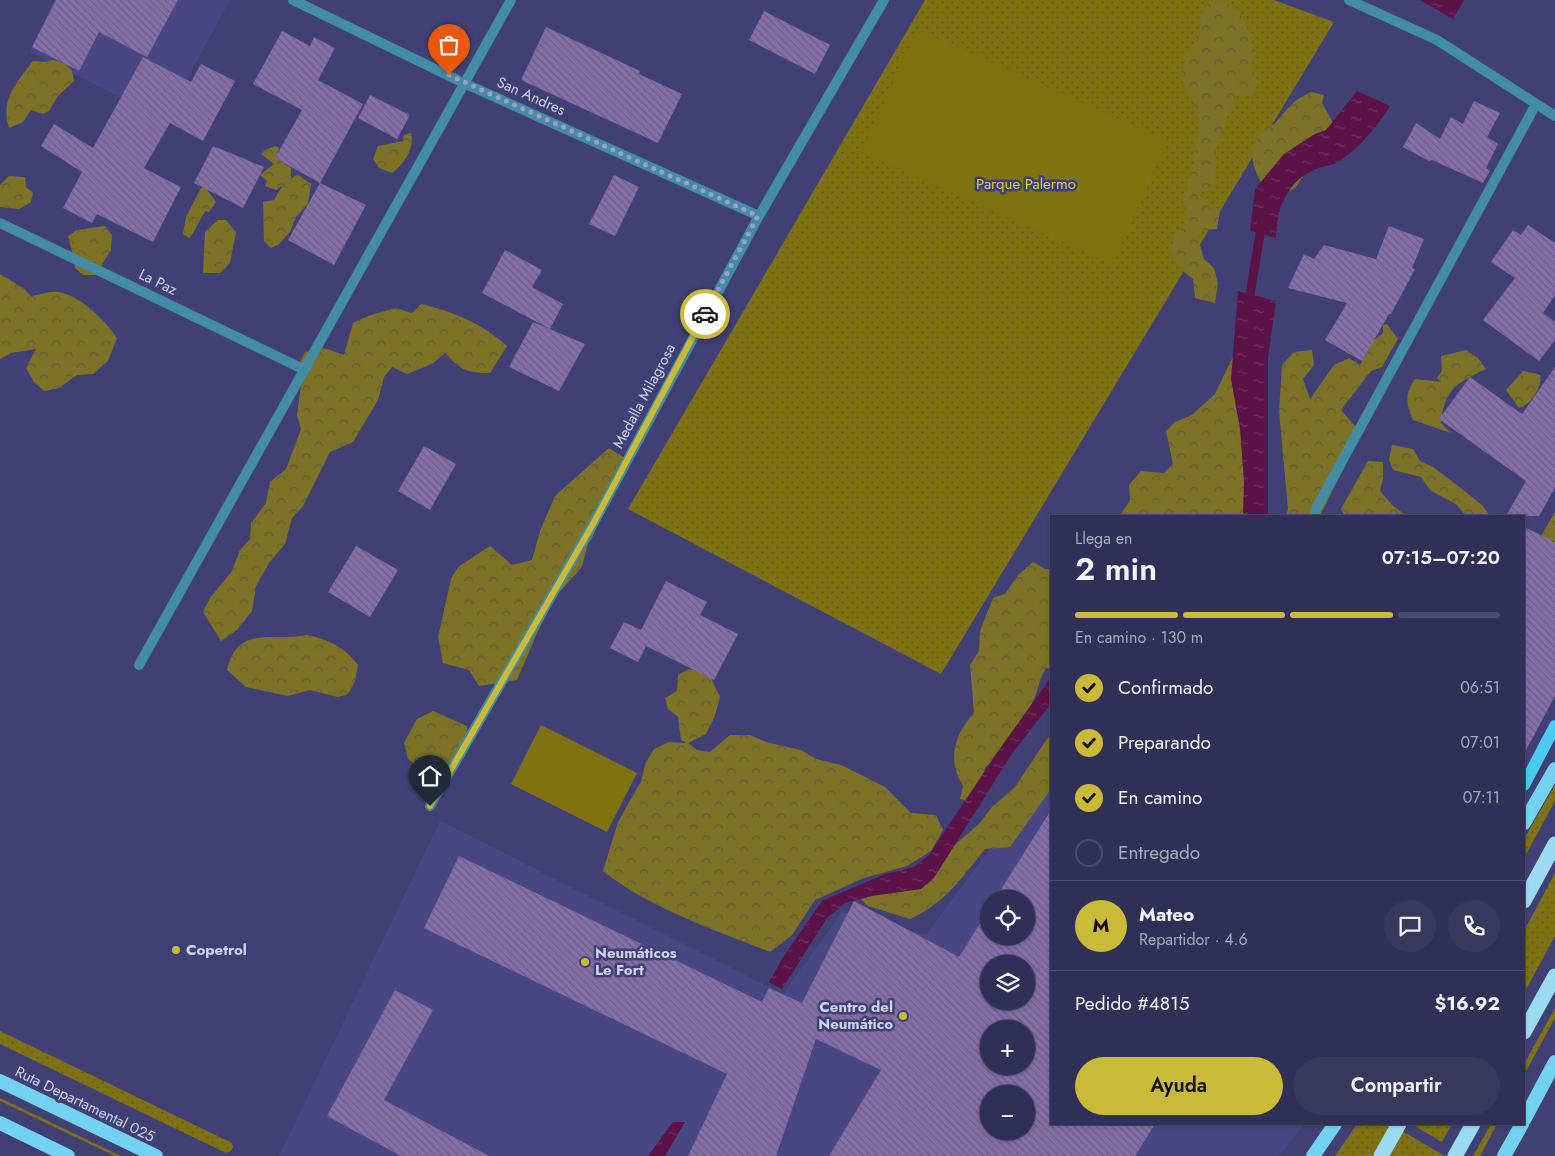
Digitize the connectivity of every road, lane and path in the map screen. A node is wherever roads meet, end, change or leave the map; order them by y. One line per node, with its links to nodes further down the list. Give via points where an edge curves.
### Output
1 (293, 0): 5 (street, San Andres)
2 (511, 0): 5 (street)
3 (884, 0): 8 (street, Medalla Milagrosa)
4 (1350, 0): 6 (street, via 1437,40)
5 (466, 84): 8 (street, San Andres); 10 (street)
6 (1536, 104): 7 (street); 11 (street)
7 (1555, 116)
8 (758, 216): 16 (street, Medalla Milagrosa, via 593,524)
9 (0, 223): 10 (street, La Paz)
10 (304, 369): 12 (street)
11 (1315, 511)
12 (139, 666)
13 (1555, 726): 15 (main road)
14 (1555, 769): 17 (highway)
15 (1525, 783)
16 (430, 806)
17 (1525, 821)
18 (1555, 844): 19 (highway)
19 (1525, 899)
20 (1555, 976): 21 (highway)
21 (1525, 1030)
22 (1555, 1062): 24 (highway)
23 (0, 1081): 31 (highway, Ruta Departamental 025)
24 (1525, 1118)
25 (0, 1123): 30 (highway)
26 (1334, 1125): 32 (highway)
27 (1398, 1125): 33 (highway)
28 (1472, 1125): 34 (highway)
29 (1521, 1125): 35 (highway)
30 (68, 1156)
31 (156, 1156)
32 (1313, 1156)
33 (1381, 1156)
34 (1455, 1156)
35 (1504, 1156)

